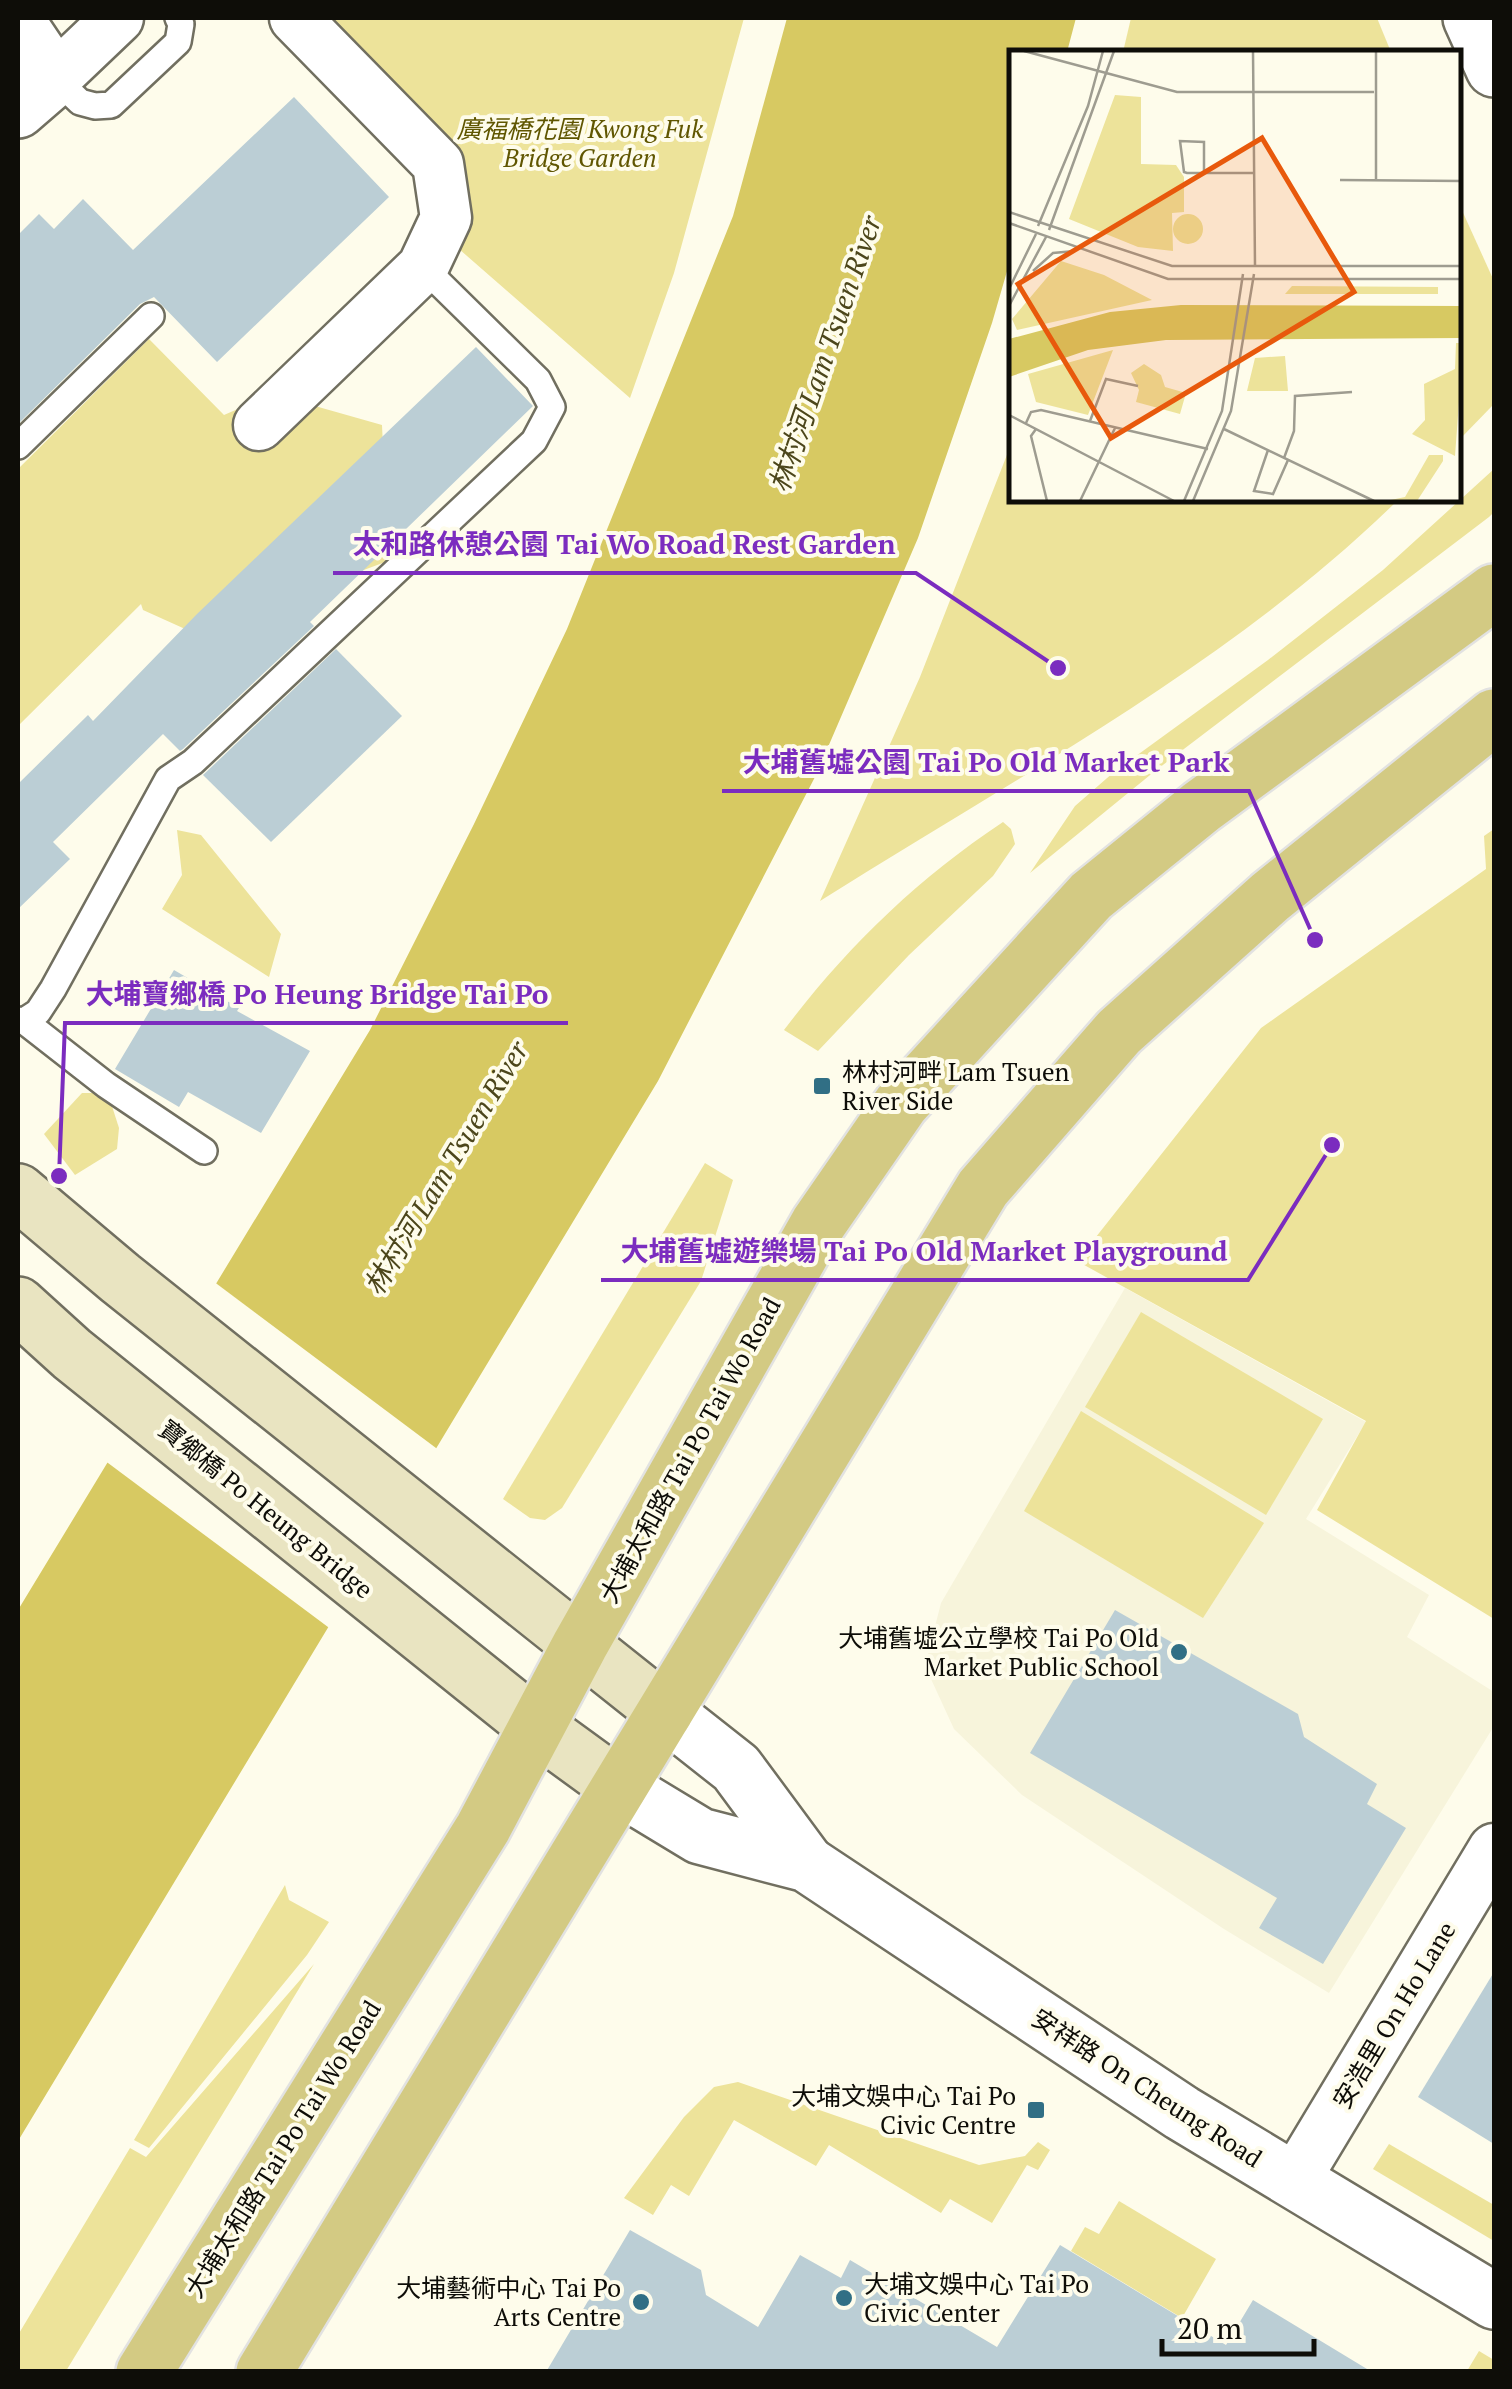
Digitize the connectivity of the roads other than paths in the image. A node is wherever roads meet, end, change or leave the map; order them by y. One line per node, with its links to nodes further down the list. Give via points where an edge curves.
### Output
1 (118, 18): 7 (street)
2 (178, 18): 7 (lane, via 178,42 111,105)
3 (295, 18): 8 (street, via 438,164 446,218)
4 (1471, 18): 6 (street)
5 (18, 23): 7 (street)
6 (1494, 68)
7 (36, 94)
8 (423, 267): 10 (street); 16 (lane, via 538,380 552,407 534,442 168,779 53,990 38,1012)
9 (151, 316): 11 (lane)
10 (259, 426)
11 (18, 446)
12 (1494, 562): 14 (main road)
13 (1494, 592): 14 (main road, 大埔太和路 Tai Po Tai Wo Road)
14 (1438, 633): 20 (main road, 大埔太和路 Tai Po Tai Wo Road, via 1092,896 901,1104 818,1224)
15 (1494, 717): 22 (main road, via 1270,897 1119,1032 983,1188)
16 (21, 1021): 17 (lane)
17 (204, 1151)
18 (18, 1192): 20 (main road, 安祥路 On Cheung Road)
19 (18, 1304): 21 (main road, 寶鄉橋 Po Heung Bridge)
20 (580, 1645): 22 (main road, 安祥路 On Cheung Road); 23 (main road, 大埔太和路 Tai Po Tai Wo Road)
21 (459, 1664): 23 (main road, 安祥路 On Cheung Road)
22 (665, 1712): 24 (main road); 26 (street, 安祥路 On Cheung Road, via 736,1768)
23 (538, 1728): 24 (main road, 安祥路 On Cheung Road); 29 (main road, 大埔太和路 Tai Po Tai Wo Road, via 414,1942)
24 (619, 1786): 26 (street, 安祥路 On Cheung Road, via 700,1836); 30 (main road)
25 (1494, 1849): 27 (street, 安浩里 On Ho Lane)
26 (807, 1864): 27 (street, 安祥路 On Cheung Road)
27 (1294, 2181): 28 (street, 安祥路 On Cheung Road)
28 (1494, 2302)
29 (144, 2372)
30 (264, 2372)

